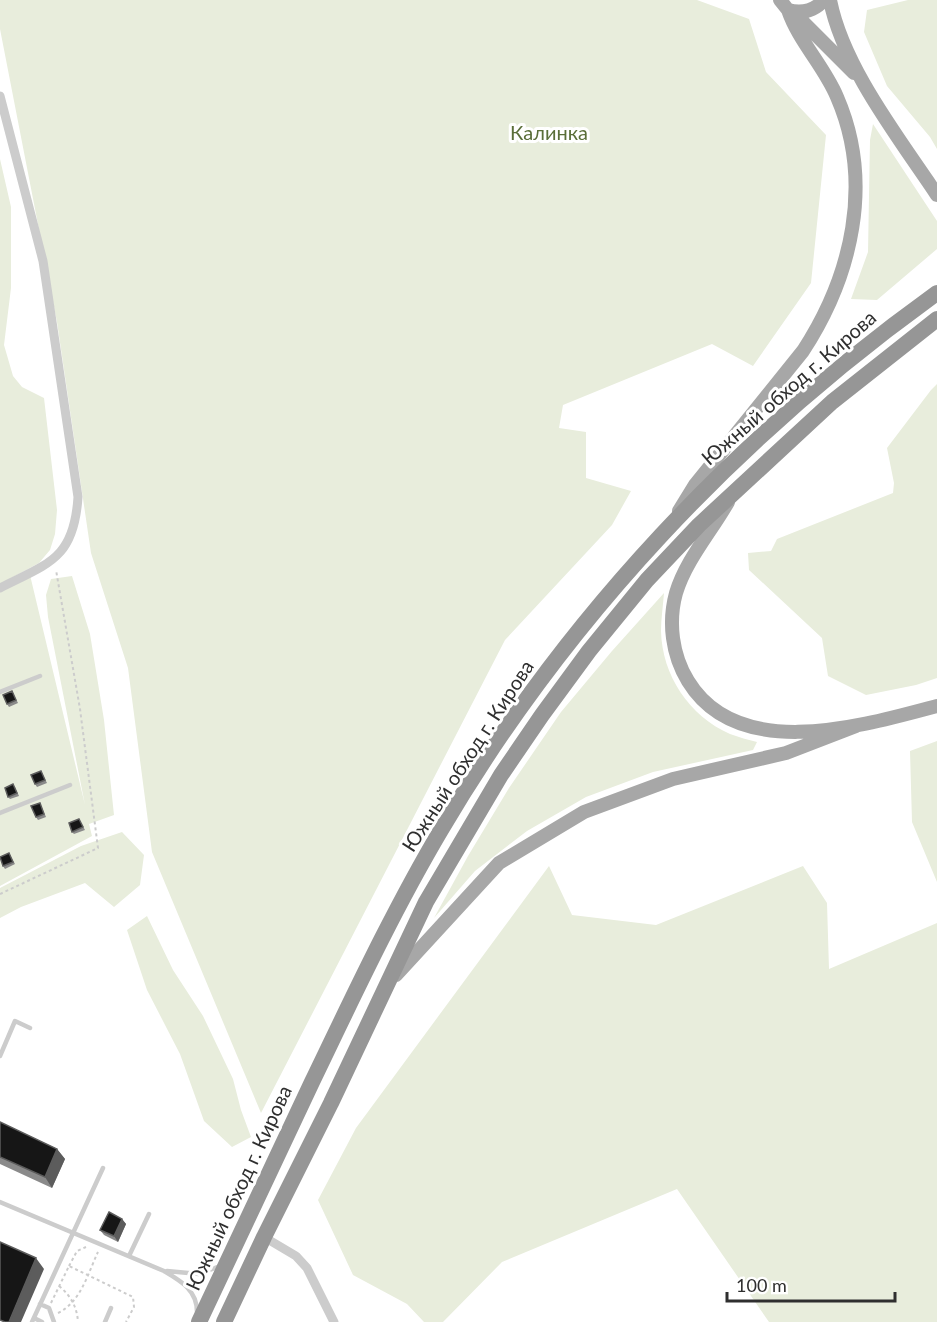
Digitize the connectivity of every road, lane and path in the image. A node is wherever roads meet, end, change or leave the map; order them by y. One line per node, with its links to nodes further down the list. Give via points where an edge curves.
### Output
1 (824, 0): 3 (main road, via 811,10)
2 (830, 0): 4 (main road, via 841,36)
3 (783, 5): 4 (main road); 10 (main road, via 830,81 847,125 856,171 850,242 841,275 803,351 695,485)
4 (864, 83): 6 (main road)
5 (0, 96): 11 (street, via 43,261 78,497 73,530)
6 (937, 195)
7 (937, 293): 10 (highway, Южный обход г. Кирова, via 824,380)
8 (937, 319): 9 (highway, Южный обход г. Кирова, via 832,402)
9 (733, 495): 16 (main road, via 681,579 676,595 673,643 682,671 711,708 743,725 795,732); 20 (highway, Южный обход г. Кирова, via 647,580 542,715 465,833)
10 (670, 524): 31 (highway, Южный обход г. Кирова, via 557,658 443,827 358,985)
11 (54, 560): 12 (street); 19 (path, via 80,709 98,849)
12 (0, 588)
13 (40, 676): 14 (lane)
14 (0, 692)
15 (937, 706): 16 (main road)
16 (856, 726): 20 (main road, via 786,753 673,778 584,812 499,863)
17 (70, 785): 18 (lane)
18 (0, 813)
19 (0, 894)
20 (385, 987): 27 (highway, Южный обход г. Кирова)
21 (30, 1028): 22 (lane, via 15,1021)
22 (0, 1056)
23 (103, 1168): 26 (lane)
24 (0, 1202): 26 (lane)
25 (149, 1214): 30 (lane)
26 (73, 1232): 30 (lane); 37 (lane)
27 (264, 1237): 48 (highway, Южный обход г. Кирова); 49 (street, via 296,1256 307,1268)
28 (89, 1247): 32 (path, via 77,1251)
29 (98, 1251): 34 (path)
30 (129, 1256): 33 (lane)
31 (227, 1262): 33 (lane, via 199,1274); 47 (highway, Южный обход г. Кирова)
32 (69, 1266): 34 (path); 35 (path)
33 (164, 1271): 47 (lane, via 183,1282 195,1298)
34 (87, 1275): 36 (path); 46 (path, via 133,1297 134,1307)
35 (59, 1286): 36 (path); 38 (path)
36 (73, 1302): 40 (path); 44 (path)
37 (40, 1304): 38 (lane); 41 (lane)
38 (49, 1308): 40 (lane)
39 (111, 1308): 45 (lane)
40 (52, 1314): 43 (lane)
41 (33, 1320): 42 (lane)
42 (42, 1322)
43 (54, 1322)
44 (78, 1322)
45 (105, 1322)
46 (126, 1322)
47 (198, 1322)
48 (224, 1322)
49 (334, 1322)

